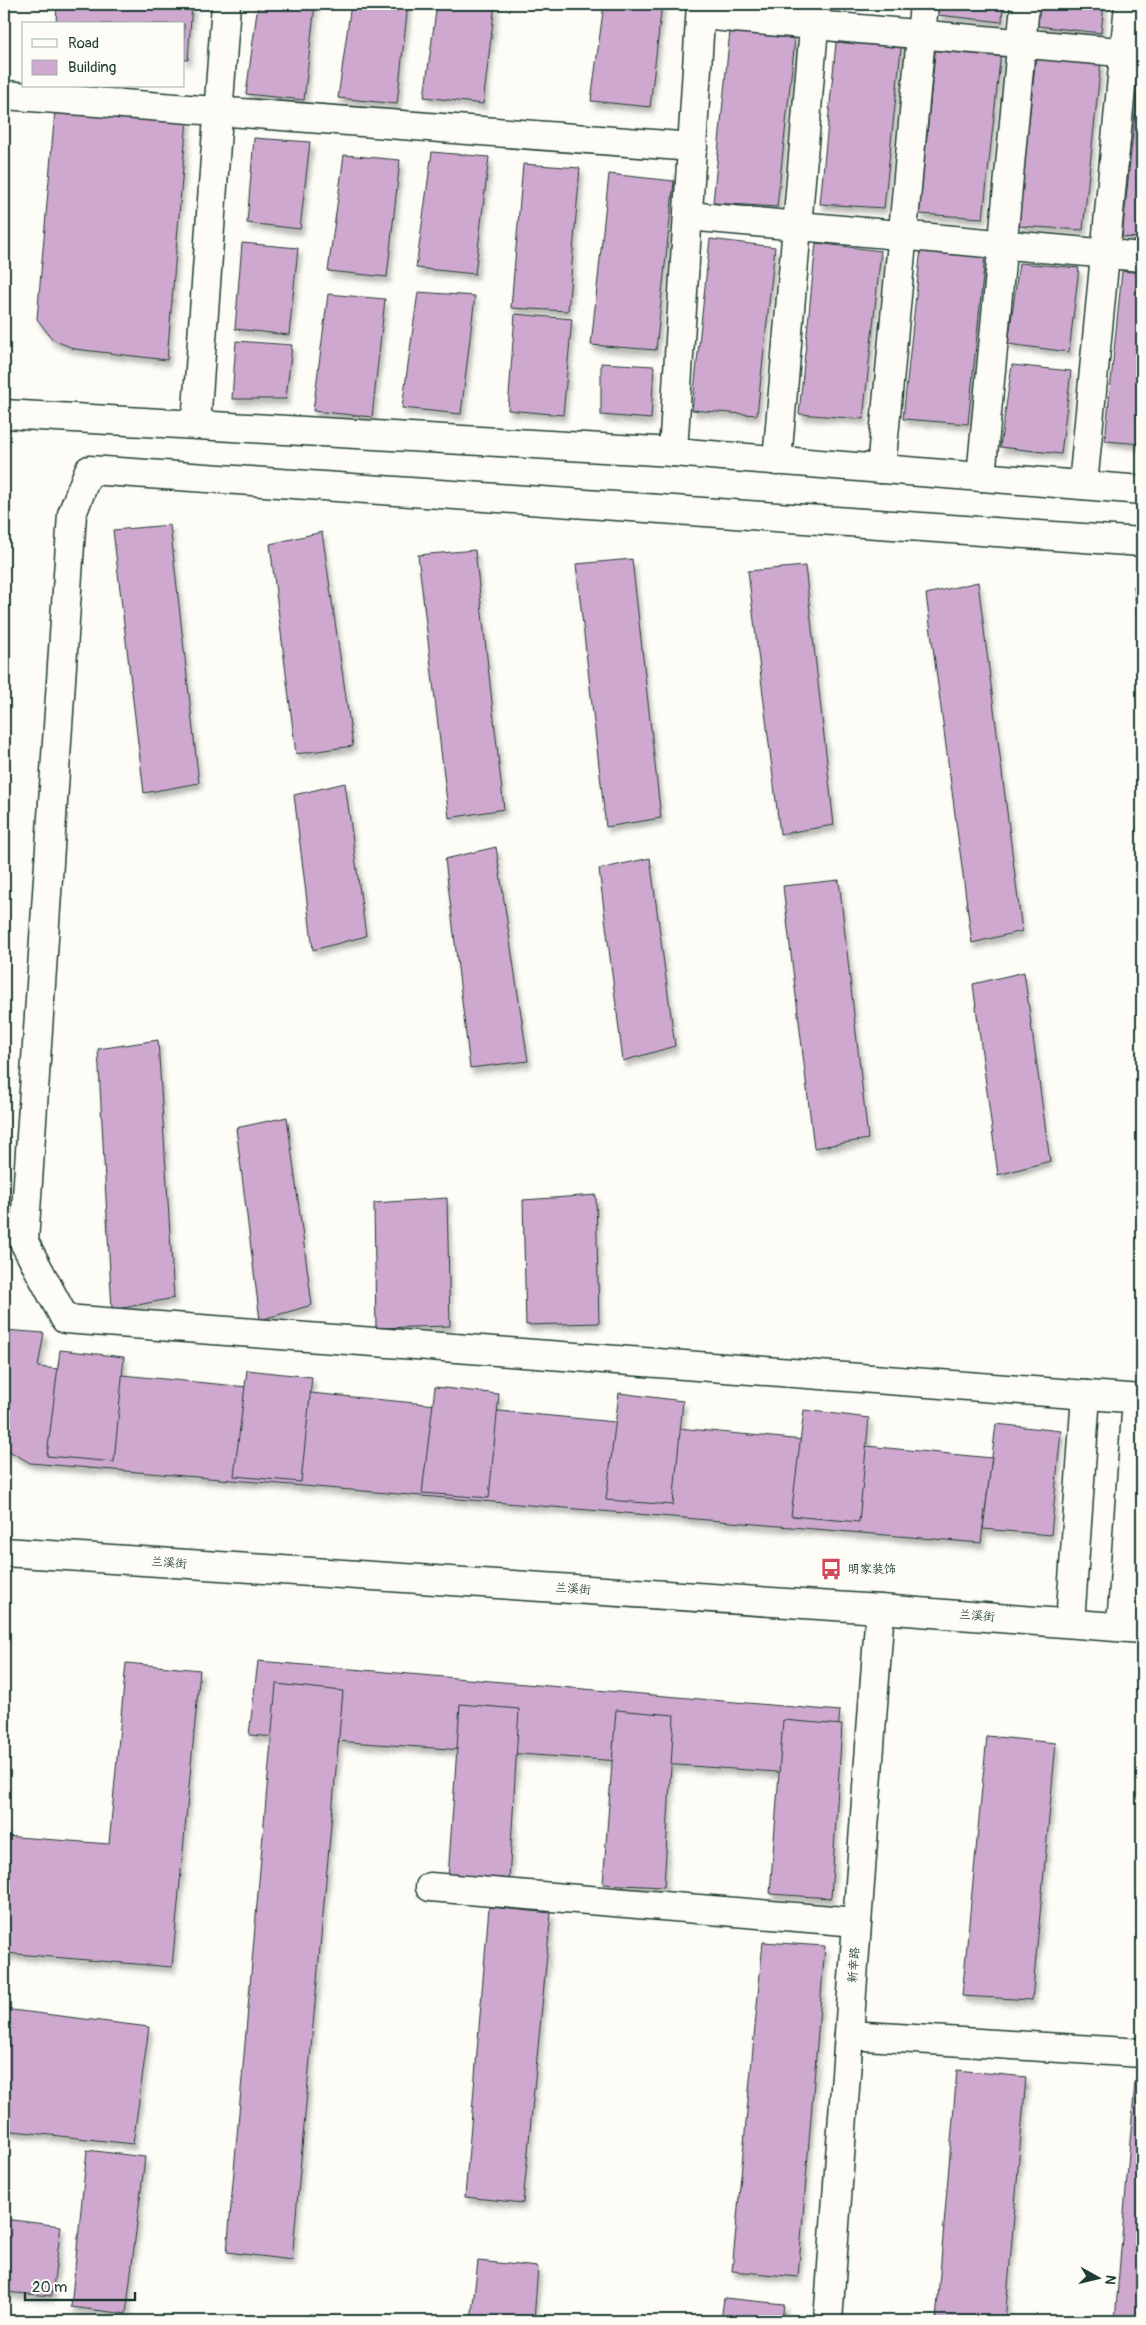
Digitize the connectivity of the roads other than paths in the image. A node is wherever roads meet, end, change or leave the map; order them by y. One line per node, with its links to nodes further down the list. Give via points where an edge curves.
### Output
1 (226, 4): 11 (street)
2 (924, 4): 7 (street)
3 (1025, 4): 8 (street)
4 (1129, 4): 9 (street)
5 (701, 10): 6 (street); 12 (street)
6 (815, 15): 7 (street); 14 (street)
7 (921, 35): 8 (street); 15 (street)
8 (1021, 44): 9 (street); 16 (street)
9 (1133, 54): 17 (street)
10 (4, 95): 11 (street)
11 (218, 111): 12 (street); 20 (street)
12 (693, 147): 13 (street)
13 (688, 216): 14 (street); 21 (street)
14 (797, 226): 15 (street); 22 (street)
15 (902, 236): 16 (street); 23 (street)
16 (1002, 245): 17 (street); 24 (street)
17 (1105, 254): 18 (street); 25 (street)
18 (1142, 257)
19 (4, 414): 20 (street)
20 (196, 424): 21 (street)
21 (673, 452): 22 (street)
22 (777, 460): 23 (street)
23 (882, 469): 24 (street)
24 (981, 477): 25 (street)
25 (1083, 485): 26 (street)
26 (1142, 490)
27 (1142, 542): 28 (street, via 89,470 72,514 24,1242 65,1319)
28 (1086, 1395): 29 (street); 32 (street)
29 (1140, 1399): 33 (street)
30 (4, 1552): 31 (street, 兰溪街)
31 (880, 1609): 32 (street, 兰溪街); 35 (street, 新幸路)
32 (1070, 1623): 33 (street, 兰溪街)
33 (1132, 1628)
34 (430, 1887): 35 (street)
35 (857, 1922): 36 (street, 新幸路)
36 (849, 2035): 37 (street); 38 (street, 新幸路)
37 (1142, 2053)
38 (828, 2321)

